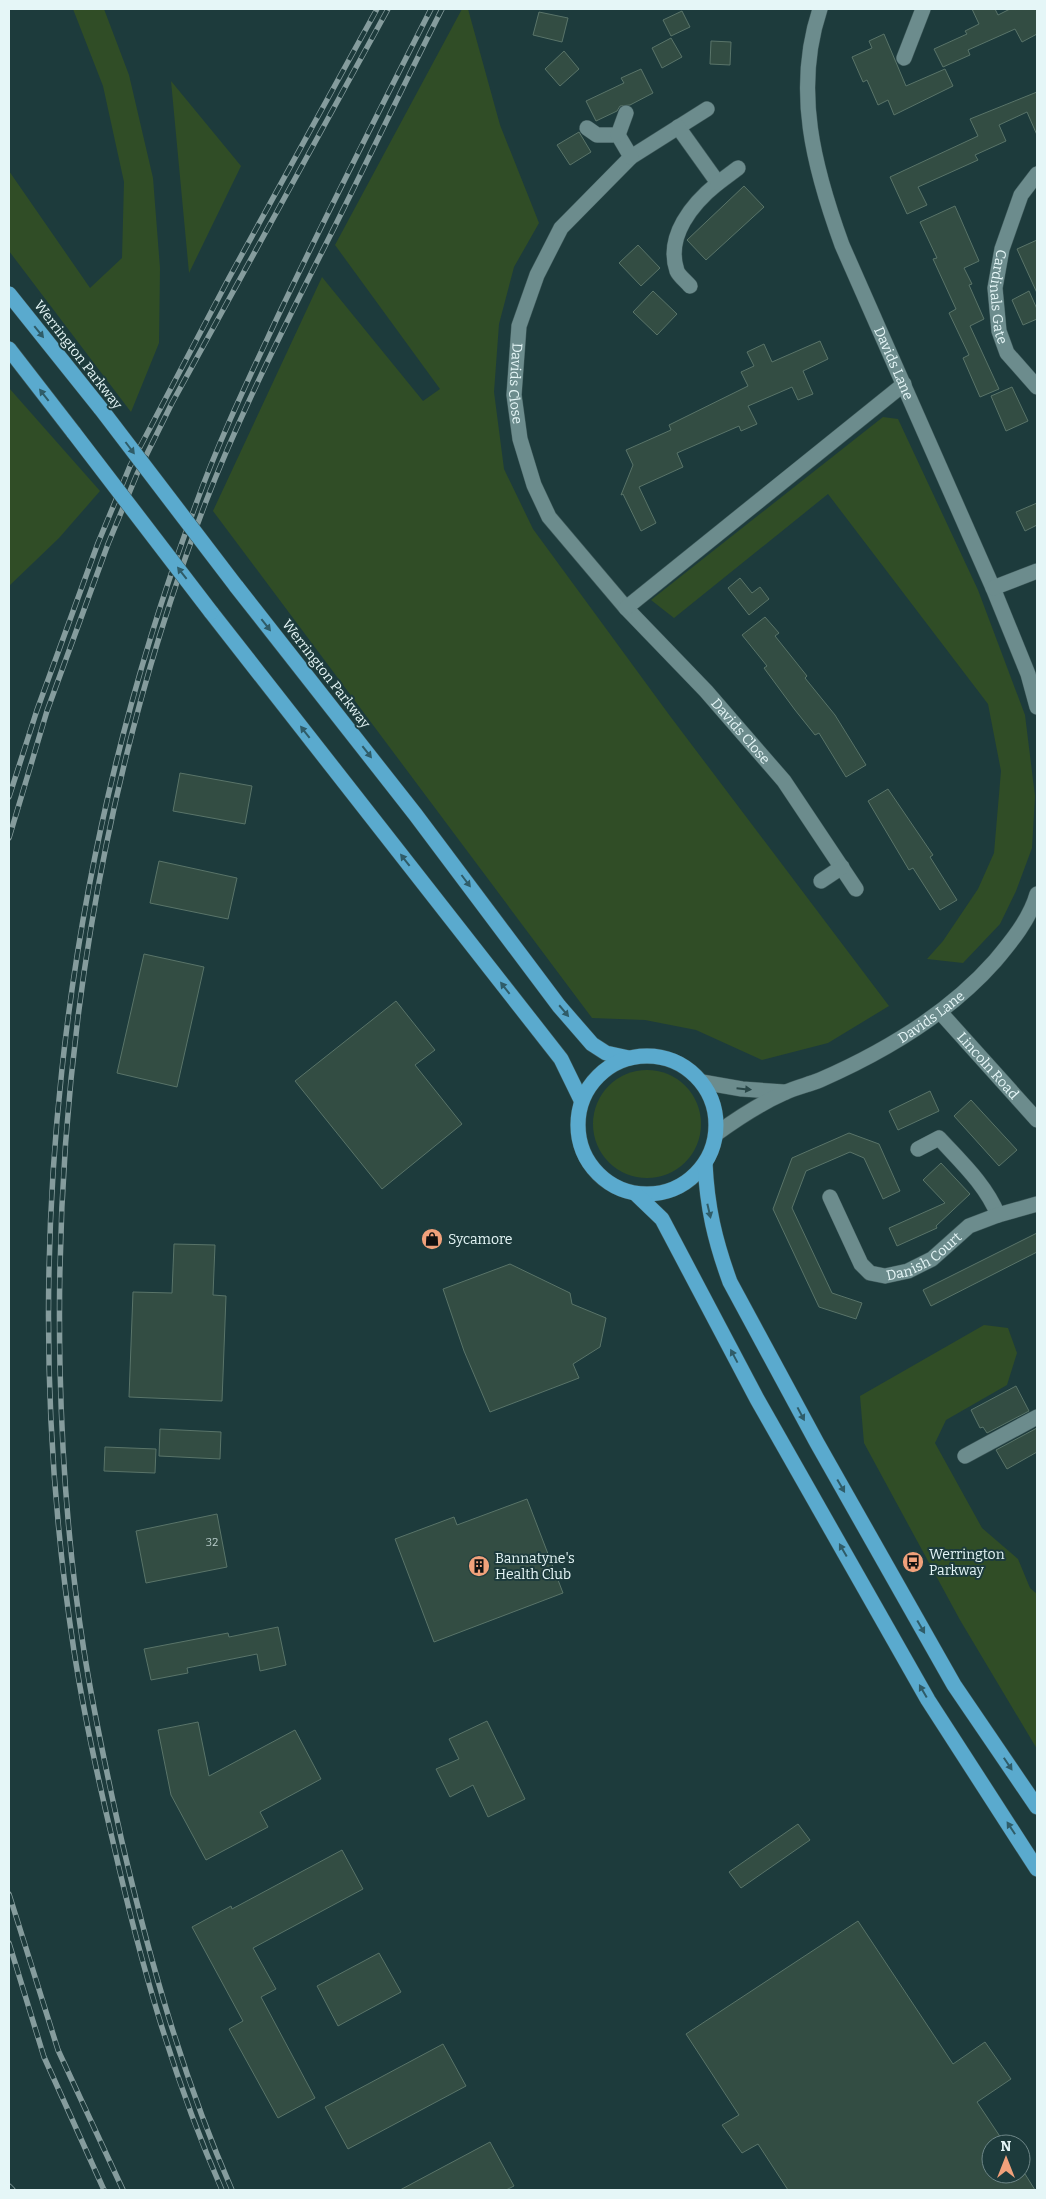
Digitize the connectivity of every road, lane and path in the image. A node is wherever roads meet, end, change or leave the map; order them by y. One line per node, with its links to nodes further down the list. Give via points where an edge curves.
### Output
1 (820, 9): 16 (street, Davids Lane, via 810,46 807,77 812,151 842,245)
2 (923, 9): 3 (street)
3 (904, 58)
4 (707, 109): 6 (street, Davids Close)
5 (626, 113): 8 (street)
6 (678, 127): 9 (street, Davids Close); 12 (street)
7 (587, 128): 8 (street, via 597,136)
8 (618, 134): 9 (street)
9 (630, 157): 20 (street, Davids Close, via 561,228 536,275 520,326 514,396 520,439 534,484 550,517)
10 (738, 168): 12 (street)
11 (1037, 174): 17 (street, Cardinals Gate, via 1021,195 1002,250 995,288 1000,331 1008,352)
12 (718, 184): 13 (street, via 683,220 676,240 678,272)
13 (690, 286)
14 (9, 294): 27 (highway, Werrington Parkway, one-way to 27, bridge, via 415,814 560,1006 592,1044 606,1053)
15 (9, 349): 30 (highway, one-way to 15, bridge, via 561,1059)
16 (904, 384): 19 (street, Davids Lane); 20 (street)
17 (1037, 387)
18 (1037, 571): 19 (street)
19 (993, 588): 21 (street, Davids Lane, via 1028,674)
20 (626, 608): 22 (street, Davids Close, via 706,691 784,781)
21 (1037, 707)
22 (842, 866): 23 (street); 24 (street, Davids Close)
23 (821, 881)
24 (856, 889)
25 (1037, 894): 26 (street, Davids Lane, via 1019,930 1002,952 975,983)
26 (940, 1012): 29 (street, Davids Lane, via 875,1053); 31 (street, Lincoln Road)
27 (629, 1058): 28 (highway, via 649,1055 669,1059 687,1068); 30 (highway, via 600,1073)
28 (702, 1082): 29 (street, Davids Lane, one-way to 29); 32 (highway, via 716,1116)
29 (786, 1092): 32 (street, Davids Lane, via 744,1114)
30 (581, 1100): 35 (highway, via 577,1125 583,1154 606,1182)
31 (1037, 1120)
32 (716, 1134): 34 (highway)
33 (918, 1149): 38 (street, via 939,1138 992,1199)
34 (705, 1163): 35 (highway, via 692,1178 675,1189 656,1194); 41 (highway, one-way to 41, via 707,1203 730,1282 817,1444 954,1685)
35 (636, 1194): 42 (highway, one-way to 35, via 928,1700 757,1399 662,1219)
36 (830, 1197): 38 (street, Danish Court, via 861,1264 870,1273 885,1276 908,1271 932,1259 969,1226)
37 (1037, 1204): 38 (street, Danish Court)
38 (998, 1215)
39 (1037, 1417): 40 (street)
40 (965, 1456)
41 (1037, 1807)
42 (1037, 1869)

